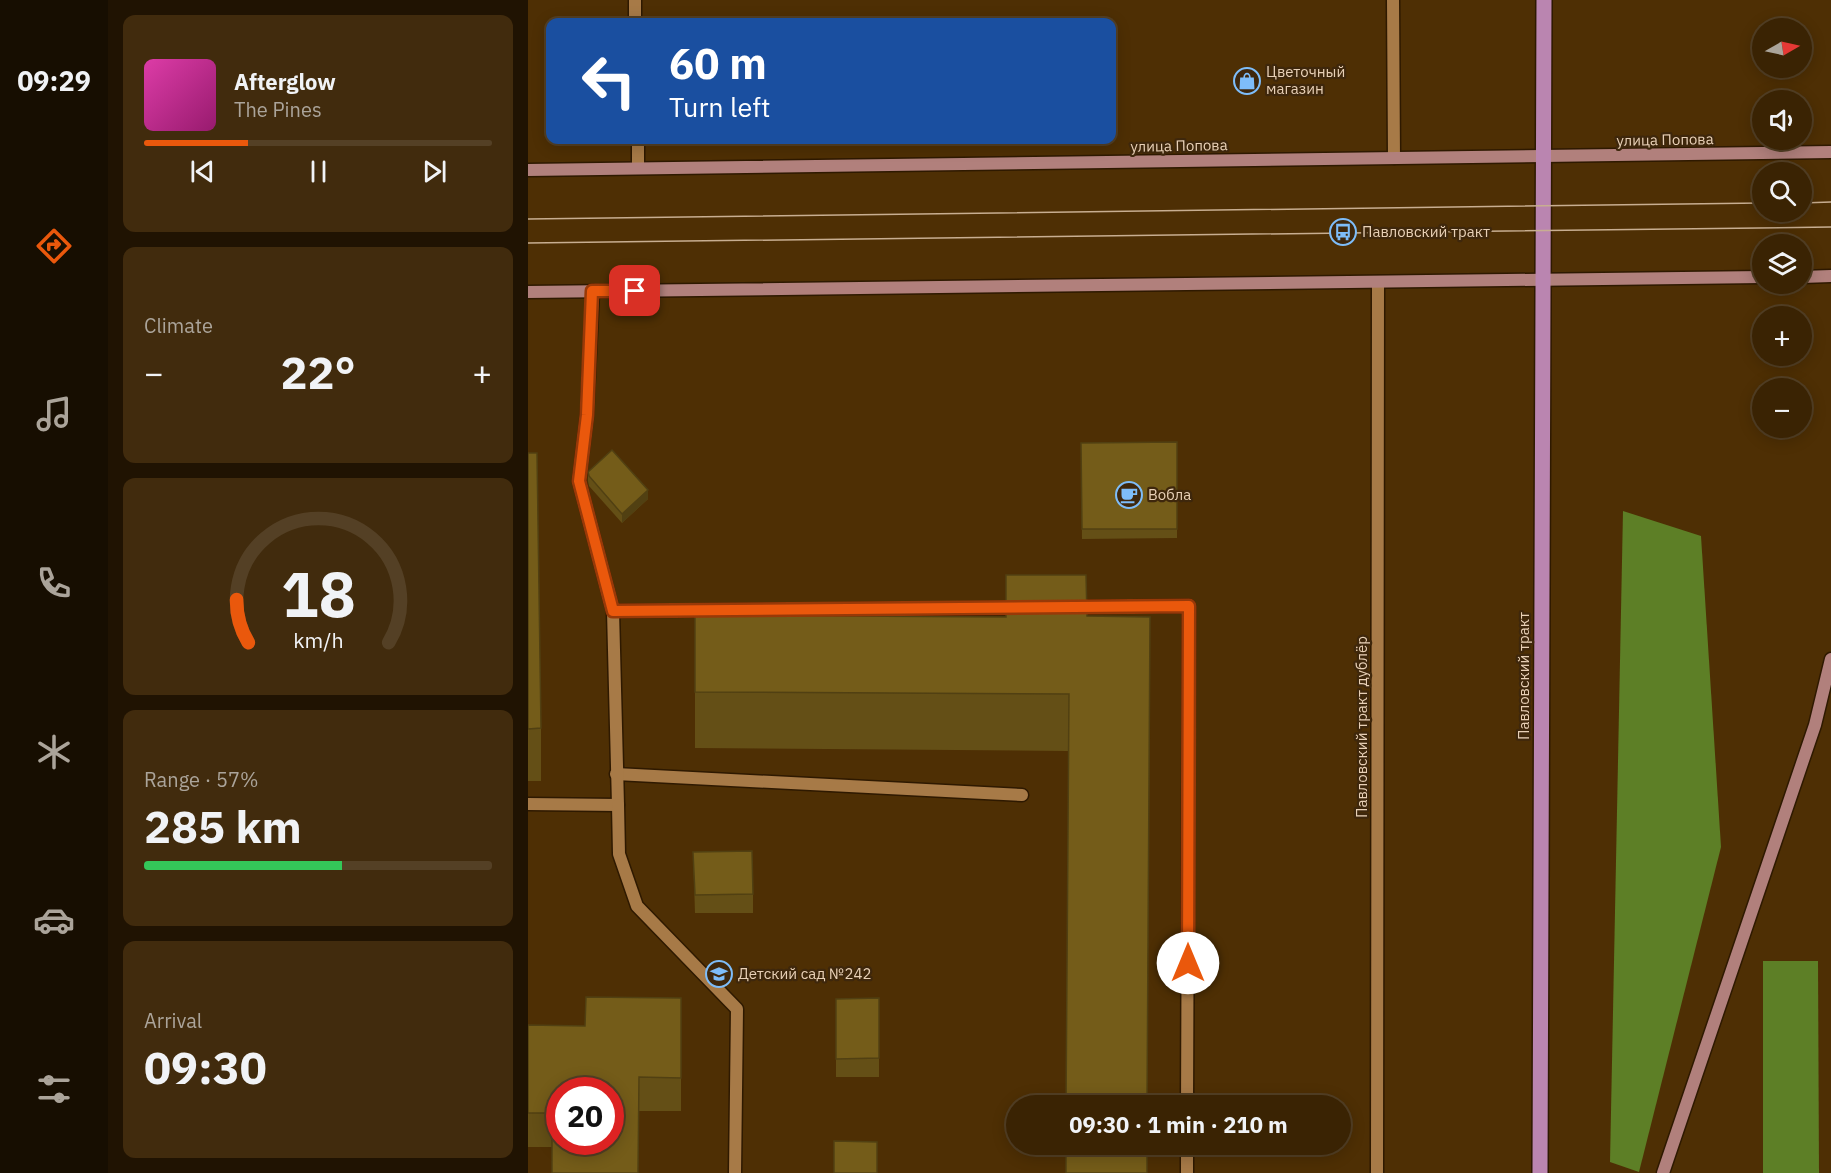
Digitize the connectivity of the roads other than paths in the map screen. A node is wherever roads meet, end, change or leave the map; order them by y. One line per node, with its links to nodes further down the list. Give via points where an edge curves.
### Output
1 (635, 0): 4 (street)
2 (1393, 0): 8 (street)
3 (1544, 0): 7 (main road, Павловский тракт)
4 (635, 18)
5 (638, 144): 9 (street)
6 (1831, 152): 7 (main road, улица Попова)
7 (1543, 156): 8 (main road, улица Попова); 14 (main road, Павловский тракт)
8 (1394, 158): 9 (main road, улица Попова)
9 (638, 168): 10 (main road, улица Попова)
10 (528, 170)
11 (1831, 276): 13 (main road)
12 (1752, 277): 14 (main road)
13 (1812, 277)
14 (1544, 280): 15 (main road); 31 (main road, Павловский тракт)
15 (1378, 282): 16 (main road); 30 (street, Павловский тракт дублёр)
16 (592, 291): 17 (main road); 20 (street, via 587,415 579,481)
17 (528, 292)
18 (1060, 607): 26 (street, via 1189,606)
19 (1036, 608): 20 (street)
20 (613, 611): 22 (street)
21 (1831, 659): 32 (main road, via 1815,725)
22 (616, 774): 23 (street); 25 (street)
23 (1022, 795)
24 (528, 804): 25 (street)
25 (618, 805): 28 (street, via 619,854 637,906 737,1009)
26 (1187, 1095)
27 (1187, 1155): 29 (street)
28 (735, 1173)
29 (1187, 1173)
30 (1377, 1173)
31 (1540, 1173)
32 (1663, 1173)

